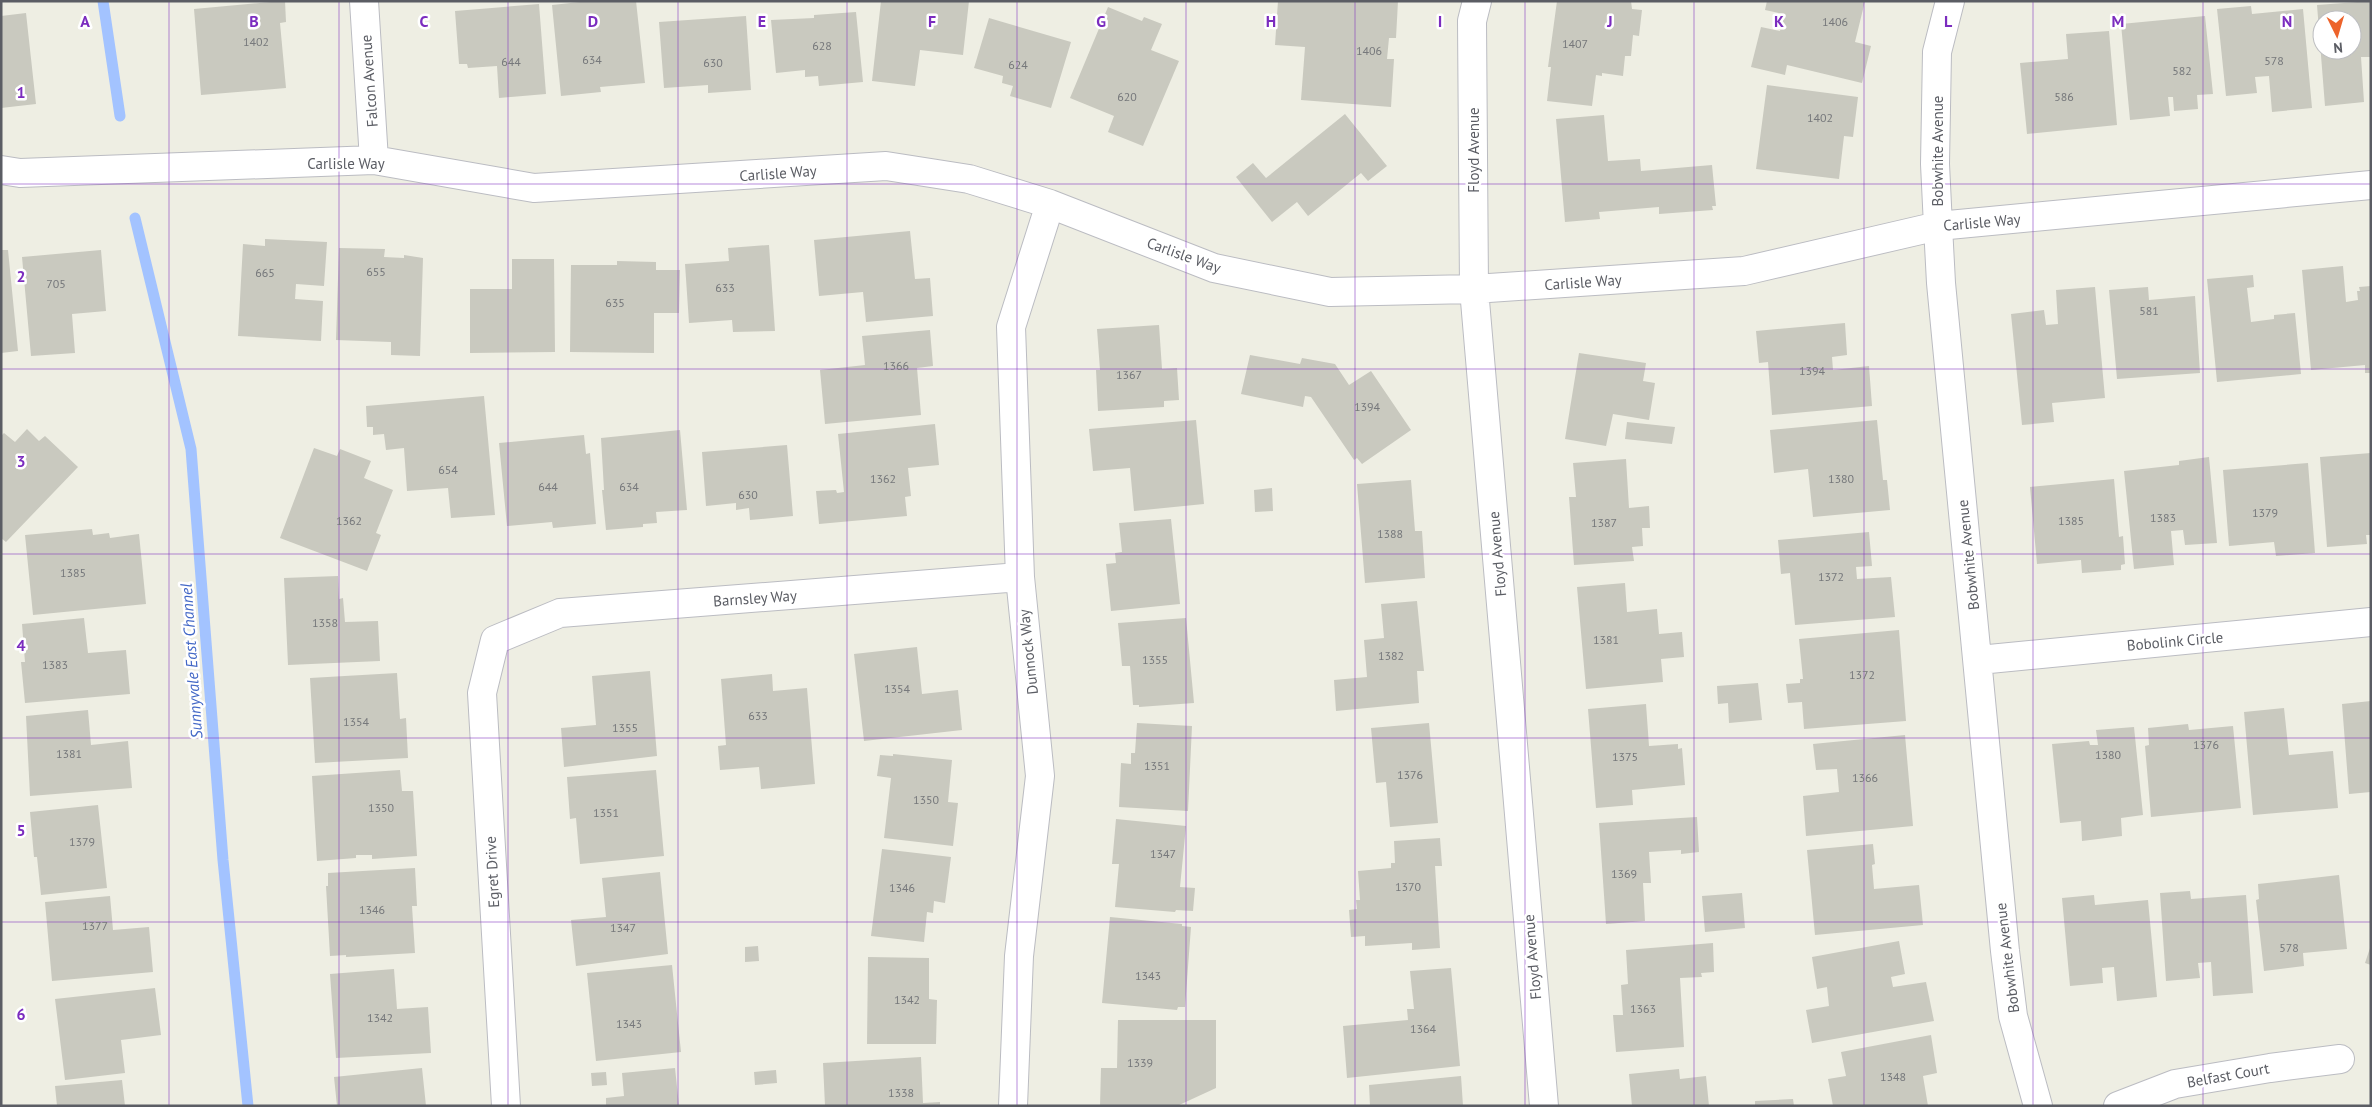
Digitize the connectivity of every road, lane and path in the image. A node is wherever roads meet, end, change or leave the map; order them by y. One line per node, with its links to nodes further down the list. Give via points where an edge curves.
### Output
1 (364, 1): 4 (street, Falcon Avenue)
2 (1478, 1): 9 (street, Floyd Avenue, via 1472,22)
3 (1950, 1): 8 (street, Bobwhite Avenue, via 1937,52 1935,164)
4 (374, 160): 5 (street, Carlisle Way, via 20,173); 7 (street, Carlisle Way, via 534,188 886,166 969,179)
5 (1, 170)
6 (2371, 185): 8 (street, Carlisle Way)
7 (1050, 204): 9 (street, Carlisle Way, via 1214,268 1330,292); 10 (street, Dunnock Way, via 1011,327)
8 (1938, 226): 9 (street, Carlisle Way, via 1744,271); 13 (street, Bobwhite Avenue)
9 (1474, 289): 17 (street, Floyd Avenue)
10 (1020, 577): 12 (street, Barnsley Way, via 560,613); 16 (street, Dunnock Way, via 1040,776 1019,956)
11 (2371, 622): 13 (street, Bobolink Circle)
12 (495, 640): 15 (street, Egret Drive, via 482,693)
13 (1978, 660): 18 (street, Bobwhite Avenue, via 2011,997)
14 (2340, 1059): 19 (street, Belfast Court, via 2175,1084)
15 (506, 1106)
16 (1013, 1106)
17 (1544, 1106)
18 (2038, 1106)
19 (2118, 1106)

